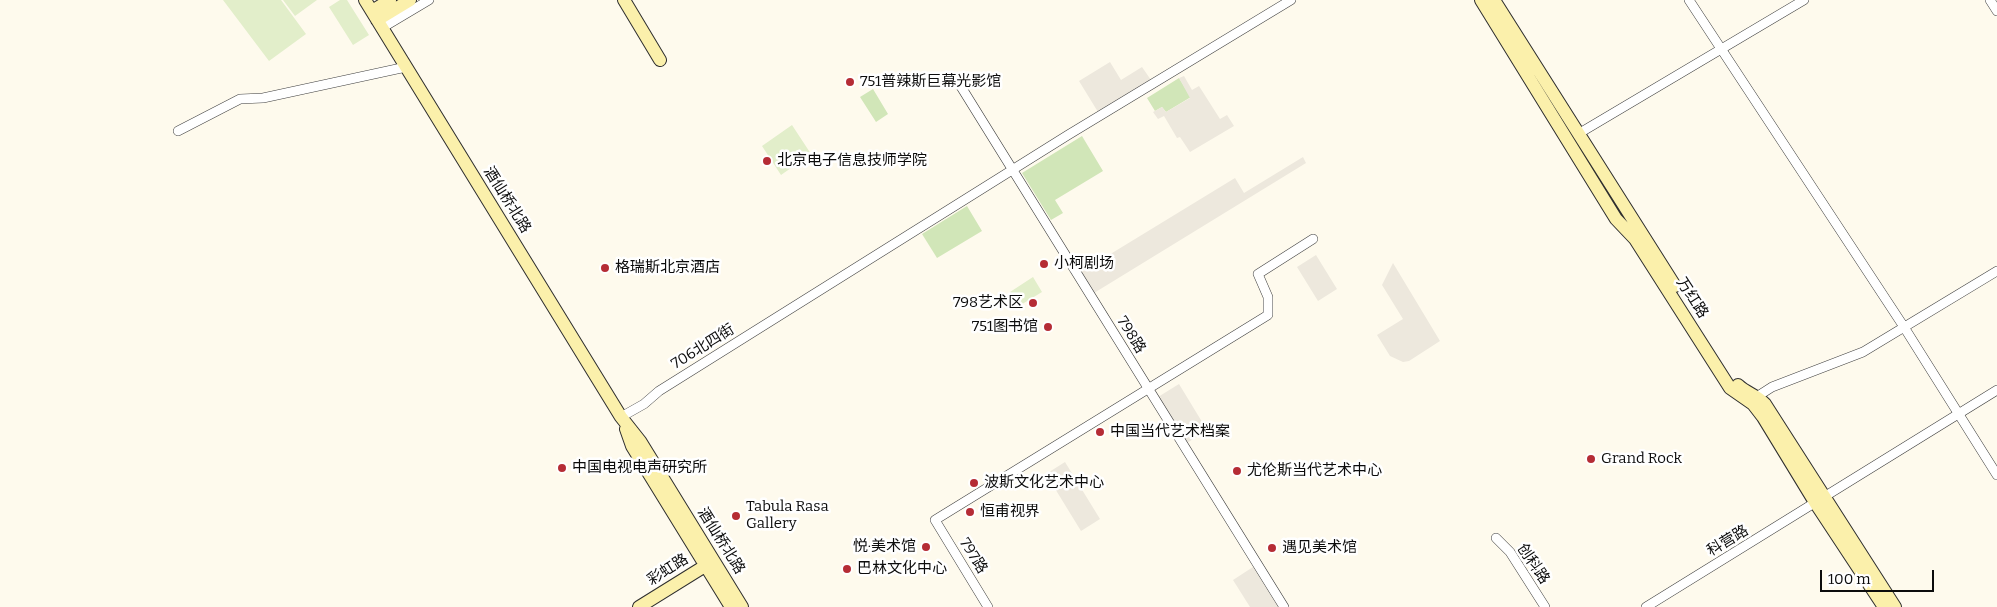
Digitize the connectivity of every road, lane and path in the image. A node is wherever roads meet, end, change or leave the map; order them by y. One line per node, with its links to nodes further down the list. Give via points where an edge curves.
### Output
1 (390, 0): 11 (street)
2 (410, 0): 11 (street)
3 (429, 0): 11 (street)
4 (624, 0): 14 (street)
5 (1291, 0): 19 (street, 706北四街)
6 (1481, 0): 29 (street, 万红路, via 1616,219 1635,239 1730,388 1753,404)
7 (1494, 0): 18 (street, 万红路)
8 (1689, 0): 13 (street)
9 (1804, 0): 13 (street)
10 (1990, 0): 12 (street)
11 (372, 10): 15 (street, 酒仙桥北路)
12 (1997, 11)
13 (1721, 50): 18 (street); 22 (street)
14 (660, 60)
15 (406, 67): 17 (street, via 263,98 240,99); 27 (street, 酒仙桥北路)
16 (955, 76): 19 (street, 798路)
17 (178, 131)
18 (1578, 134): 25 (street, 万红路, via 1734,382)
19 (1013, 170): 23 (street, 798路); 27 (street, 706北四街)
20 (1313, 239): 23 (street, via 1258,274 1268,296 1268,314)
21 (1997, 271): 22 (street)
22 (1904, 327): 25 (street, via 1863,352 1772,386); 26 (street)
23 (1148, 388): 35 (street, 797路, via 935,520); 36 (street, 798路)
24 (1997, 390): 26 (street, 科营路)
25 (1758, 396): 29 (street, 万红路)
26 (1959, 413): 28 (street); 29 (street, 科营路)
27 (622, 417): 31 (street, 酒仙桥北路, via 632,446)
28 (1997, 474)
29 (1820, 501): 38 (street, 科营路); 39 (street, 万红路); 40 (street, 万红路)
30 (1496, 538): 37 (street, 创科路, via 1510,552)
31 (710, 563): 32 (street, 彩虹路); 33 (street, 酒仙桥北路); 34 (street, 酒仙桥北路)
32 (639, 607)
33 (732, 607)
34 (742, 607)
35 (988, 607)
36 (1284, 607)
37 (1545, 607)
38 (1646, 607)
39 (1884, 607)
40 (1895, 607)

